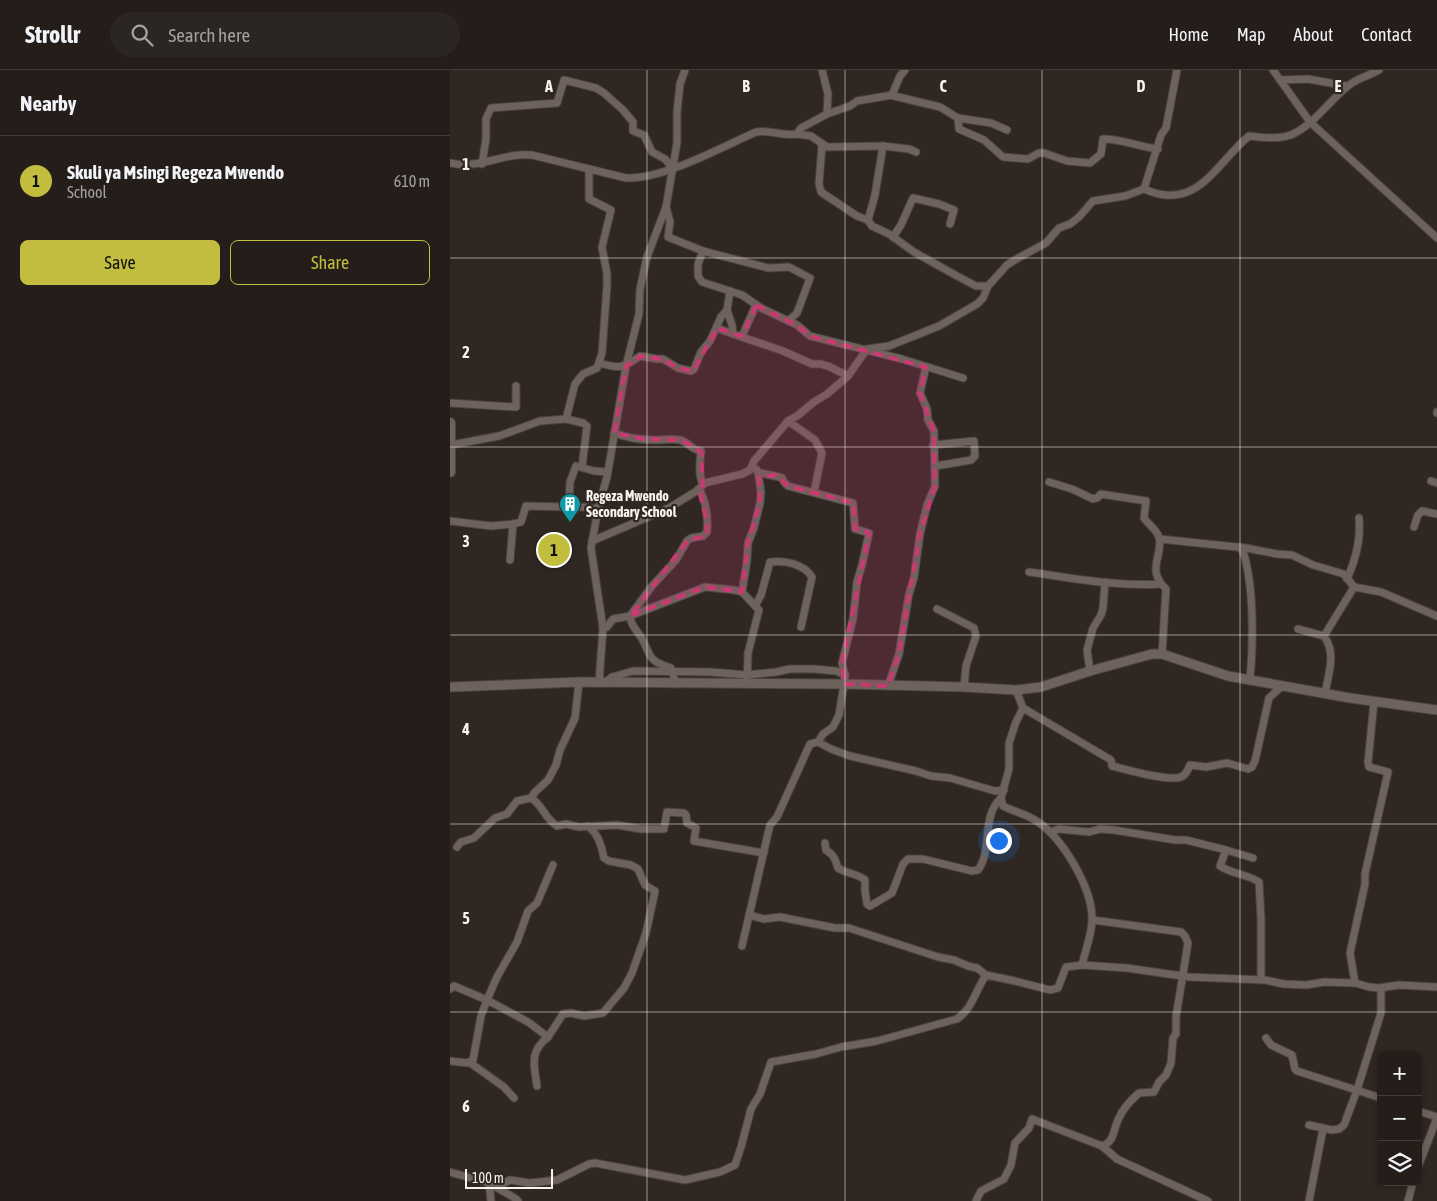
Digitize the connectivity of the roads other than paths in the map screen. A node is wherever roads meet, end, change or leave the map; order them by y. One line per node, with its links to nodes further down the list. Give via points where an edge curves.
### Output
1 (685, 70): 22 (street, via 680,84)
2 (822, 70): 10 (street, via 828,94)
3 (905, 70): 9 (street)
4 (1177, 70): 17 (street, via 1166,128)
5 (1273, 70): 7 (street)
6 (1379, 70): 8 (street)
7 (1280, 80): 8 (street, via 1308,79); 12 (street)
8 (1347, 86): 12 (street)
9 (890, 95): 10 (street, via 857,101); 11 (street, via 940,107)
10 (827, 114): 14 (street, via 801,128)
11 (958, 118): 13 (street); 17 (street, via 960,128 984,140 1003,157 1028,159 1044,153 1067,161 1090,163 1100,154 1103,139)
12 (1310, 122): 23 (street, via 1294,134 1249,136 1208,180 1192,190 1169,195 1154,194); 29 (street)
13 (1007, 130)
14 (797, 134): 15 (street, via 811,136); 22 (street, via 756,132)
15 (822, 145): 16 (street, via 845,148); 25 (street, via 821,192)
16 (883, 146): 18 (street); 25 (street)
17 (1158, 149): 23 (street)
18 (916, 152)
19 (450, 163): 20 (street)
20 (482, 164): 21 (street, via 520,154); 22 (street, via 486,119 491,108 557,103 564,80 604,93 633,122 633,131 644,135 652,152 665,159)
21 (589, 169): 22 (street, via 626,178); 41 (street, via 589,200 611,210 602,247 607,274)
22 (673, 169): 24 (street)
23 (1144, 189): 32 (street, via 1124,196 1092,200 1079,217 1059,228 1046,243 1007,265)
24 (666, 207): 27 (street, via 670,222); 30 (street)
25 (868, 220): 28 (street, via 872,226)
26 (950, 224): 28 (street, via 954,210 914,198)
27 (668, 237): 30 (street); 31 (street)
28 (894, 237): 32 (street, via 914,252 976,286)
29 (1437, 238)
30 (654, 239): 42 (street, via 640,288 639,314)
31 (703, 251): 33 (street, via 698,264 698,276 702,282); 36 (street, via 768,268 789,268 810,278 797,313)
32 (988, 286): 40 (street, via 976,304 939,326 889,346)
33 (730, 291): 34 (street); 35 (street)
34 (756, 305): 36 (street); 39 (street)
35 (727, 310): 37 (street); 38 (street)
36 (788, 321): 40 (street, via 810,336)
37 (717, 328): 38 (street); 42 (street, via 691,371 663,359 640,356)
38 (733, 334): 39 (street)
39 (742, 336): 44 (street)
40 (867, 350): 43 (street); 44 (street)
41 (599, 364): 42 (street); 48 (street, via 583,374 575,384)
42 (626, 366): 52 (street)
43 (926, 367): 45 (street); 53 (street, via 920,393 934,431)
44 (848, 376): 49 (street)
45 (963, 378)
46 (516, 386): 47 (street, via 516,407)
47 (450, 404)
48 (566, 420): 54 (street, via 540,421 499,436); 57 (street, via 588,426)
49 (788, 421): 55 (street); 63 (street, via 815,440 822,453)
50 (450, 422): 51 (main road)
51 (450, 433): 54 (main road)
52 (614, 433): 59 (street); 62 (street, via 643,439 681,440 692,449 701,451)
53 (934, 445): 56 (street); 56 (street, via 974,441 975,456 971,460)
54 (451, 446): 58 (main road)
55 (753, 465): 60 (street); 62 (street, via 742,474 711,481)
56 (936, 466): 98 (street, via 935,486 918,542 900,654)
57 (582, 467): 59 (street); 64 (street, via 574,467)
58 (450, 472)
59 (607, 472): 65 (street)
60 (758, 472): 63 (street, via 776,475 788,486); 80 (street, via 760,504 748,542)
61 (1050, 482): 71 (street, via 1093,499 1101,494 1146,501 1144,518 1156,530)
62 (701, 487): 72 (street, via 669,508); 83 (street, via 707,532 687,541 676,560)
63 (814, 492): 92 (street, via 853,503 855,529 868,533 842,663)
64 (569, 507): 65 (street); 69 (street, via 526,506 521,522)
65 (598, 510): 72 (street)
66 (1437, 514): 70 (street, via 1422,511)
67 (1358, 518): 76 (street, via 1358,548)
68 (450, 521): 69 (street, via 491,526)
69 (513, 524): 74 (street)
70 (1414, 527)
71 (1160, 540): 73 (street); 78 (street, via 1155,564)
72 (592, 541): 86 (street)
73 (1240, 547): 76 (street, via 1292,555 1344,574); 94 (street, via 1245,556 1252,604)
74 (510, 560)
75 (1029, 572): 77 (street)
76 (1347, 579): 79 (street)
77 (1105, 582): 78 (street); 90 (street, via 1103,608 1087,650)
78 (1160, 584): 89 (street, via 1166,589)
79 (1354, 587): 84 (street, via 1381,592); 88 (street)
80 (742, 592): 81 (street); 83 (street, via 705,587)
81 (755, 606): 85 (street, via 770,562 784,560 808,570 812,577); 93 (street, via 759,610 748,653)
82 (937, 609): 101 (street, via 974,628 976,636 966,666)
83 (630, 616): 86 (street, via 613,619); 91 (street, via 633,628 651,658)
84 (1437, 616)
85 (801, 627)
86 (603, 628): 96 (street)
87 (1298, 629): 88 (street)
88 (1324, 636): 103 (street, via 1331,650)
89 (1162, 654): 90 (street); 94 (street)
90 (1090, 671): 102 (street, via 1041,687)
91 (673, 672): 93 (street, via 710,672); 96 (street, via 633,671); 97 (street)
92 (845, 679): 93 (street); 93 (street, via 836,671 790,669); 98 (street); 107 (street, via 839,714)
93 (747, 680): 97 (street)
94 (1250, 680): 99 (street)
95 (579, 682): 96 (street); 100 (street); 109 (street, via 575,718 556,765 548,780)
96 (602, 683): 97 (street)
97 (676, 684)
98 (888, 686): 101 (street)
99 (1282, 686): 103 (street); 105 (street, via 1269,698 1252,767 1248,769 1228,763 1206,767 1190,765 1183,777 1176,778 1112,766 1112,760)
100 (450, 687)
101 (964, 687): 102 (street)
102 (1016, 690): 105 (street)
103 (1325, 694): 104 (street)
104 (1374, 702): 106 (street); 126 (street, via 1369,767 1388,772 1350,953)
105 (1023, 708): 108 (street, via 1009,743 1009,769)
106 (1437, 710)
107 (818, 742): 108 (street, via 850,756 995,791); 116 (street, via 810,744 777,818 770,824)
108 (1004, 790): 110 (street)
109 (531, 798): 111 (street, via 546,818 557,826); 114 (street, via 517,801 507,814 495,818 474,838 461,842)
110 (1001, 798): 112 (street, via 1003,806 1023,813); 113 (street, via 991,816 978,870 908,859 892,893 870,906 867,904 865,880 838,868 837,860 826,850)
111 (588, 826): 116 (street, via 664,829 667,812 672,811 684,813 687,823 696,828 694,841); 131 (street, via 602,845 604,858 638,869 645,884 654,891 646,933 624,988 603,1013 584,1016 563,1014)
112 (1050, 832): 115 (street, via 1114,830 1186,840); 120 (street, via 1072,862 1088,892)
113 (825, 843)
114 (457, 847)
115 (1226, 850): 117 (street); 125 (street, via 1220,866 1259,882)
116 (764, 853): 119 (street)
117 (1253, 858)
118 (554, 865): 130 (street, via 537,903 528,911 517,942)
119 (749, 915): 121 (street); 123 (street, via 849,928 978,968)
120 (1092, 920): 122 (street); 124 (street, via 1181,932 1188,943)
121 (742, 946)
122 (1082, 965): 123 (street, via 1066,966 1058,988 1050,990); 124 (street)
123 (986, 975): 146 (street, via 966,1013 957,1019 877,1041 771,1062 751,1109 734,1165 720,1172 685,1180 595,1163 557,1180 530,1183 510,1180)
124 (1182, 976): 125 (street); 143 (street, via 1176,1034 1166,1075 1154,1092 1139,1093 1133,1098 1119,1116 1112,1139)
125 (1261, 980): 126 (street, via 1306,985)
126 (1354, 983): 128 (street)
127 (1437, 987): 128 (street, via 1399,985)
128 (1381, 988): 136 (street, via 1381,1013)
129 (450, 989): 130 (street, via 454,986 462,988)
130 (487, 1000): 131 (street); 134 (street, via 475,1052)
131 (548, 1037): 135 (street, via 533,1058)
132 (1266, 1038): 136 (street, via 1271,1045 1292,1055 1297,1071)
133 (450, 1061): 134 (street)
134 (469, 1062): 138 (street)
135 (537, 1086)
136 (1357, 1090): 137 (street); 142 (street, via 1344,1125 1339,1129)
137 (1377, 1097)
138 (514, 1098)
139 (1422, 1112): 140 (street)
140 (1437, 1117): 144 (street)
141 (1309, 1125): 142 (street)
142 (1323, 1129): 152 (street)
143 (1102, 1146): 150 (street, via 1032,1119 1025,1134 1015,1143 1004,1179 981,1191); 151 (street, via 1118,1159)
144 (1422, 1156)
145 (450, 1172): 146 (street)
146 (492, 1185): 148 (street); 149 (street)
147 (1412, 1186): 153 (street)
148 (491, 1201)
149 (518, 1201)
150 (976, 1201)
151 (1208, 1201)
152 (1309, 1201)
153 (1408, 1201)

